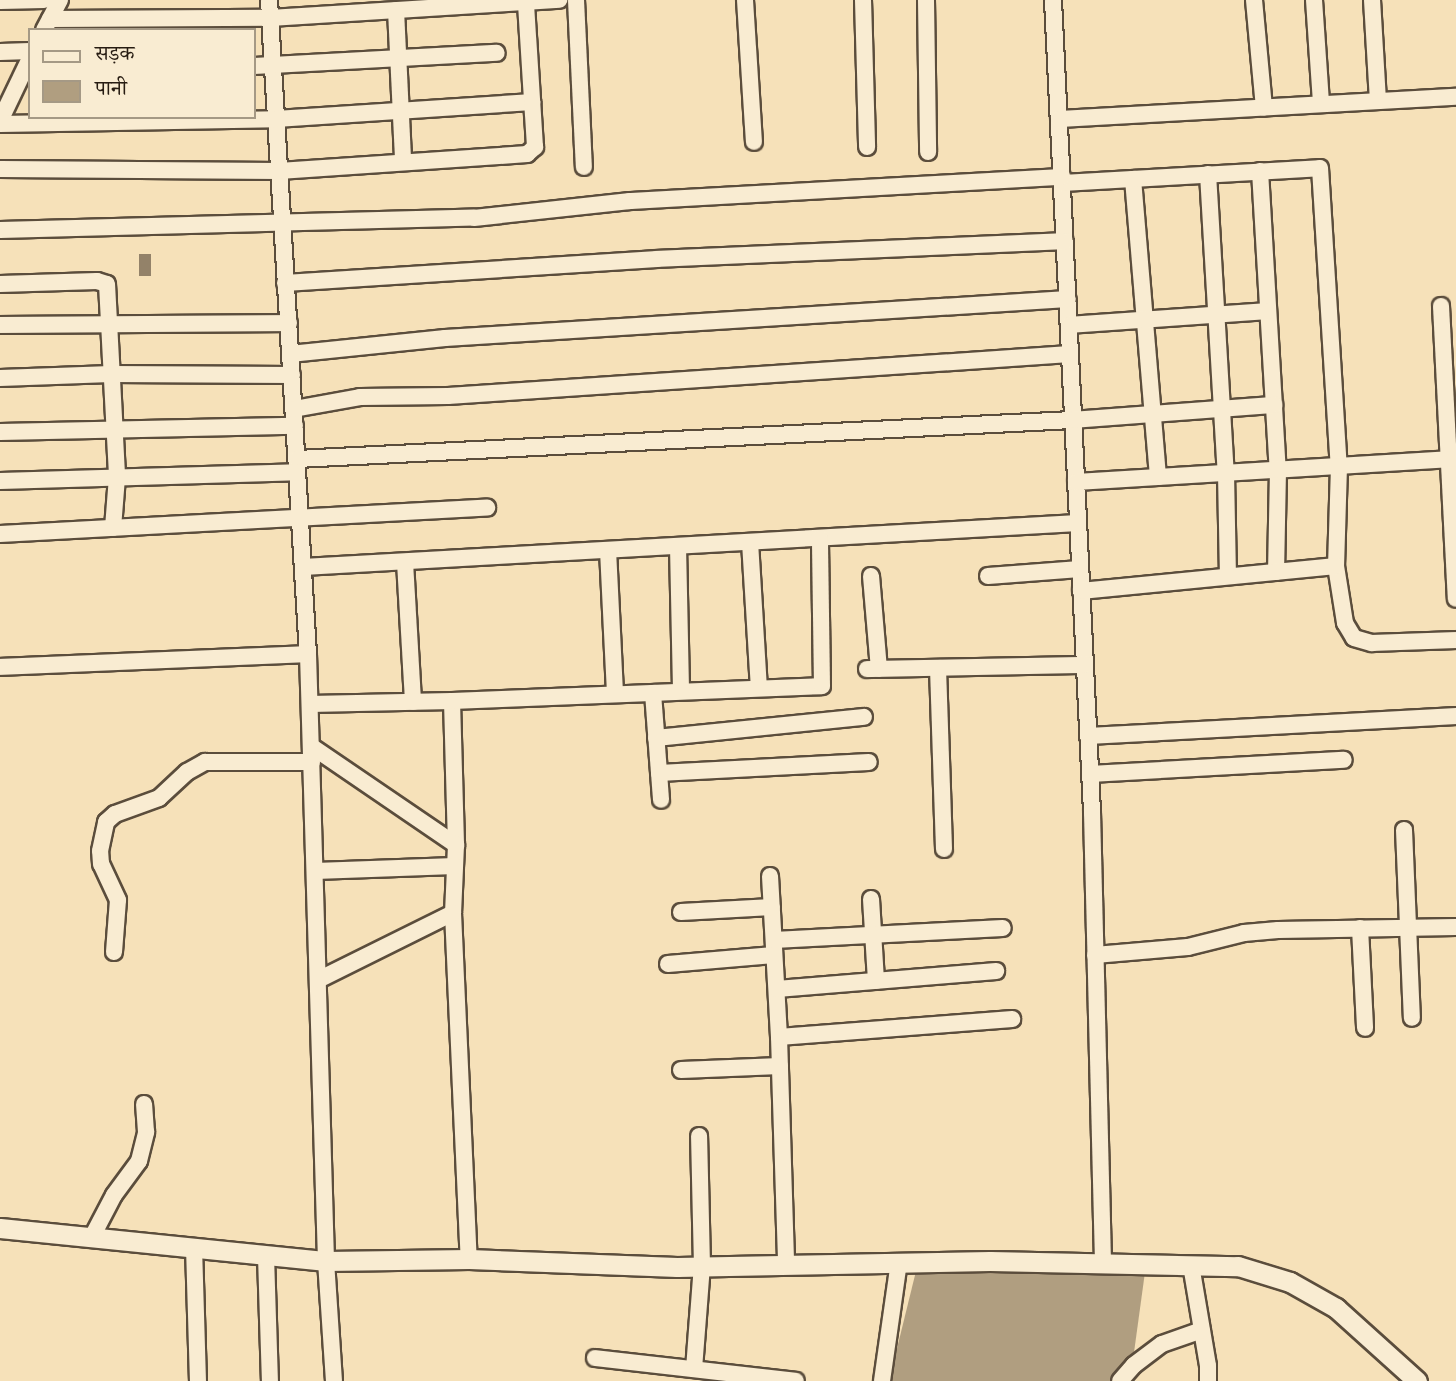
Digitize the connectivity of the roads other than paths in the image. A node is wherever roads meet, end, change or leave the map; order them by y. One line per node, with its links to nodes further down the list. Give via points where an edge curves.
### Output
1 (44, 0): 13 (street)
2 (60, 0): 18 (street)
3 (269, 0): 17 (street)
4 (559, 0): 14 (street)
5 (576, 0): 39 (street)
6 (745, 0): 35 (street)
7 (863, 0): 36 (street)
8 (926, 0): 37 (street)
9 (1053, 0): 33 (street)
10 (1254, 0): 30 (street)
11 (1314, 0): 29 (street)
12 (1372, 0): 28 (street)
13 (0, 1)
14 (526, 2): 16 (street); 27 (street)
15 (378, 5): 16 (street); 17 (street)
16 (396, 10): 22 (street)
17 (270, 18): 18 (street); 23 (street)
18 (47, 24)
19 (28, 51): 20 (street)
20 (0, 52)
21 (497, 53): 22 (street)
22 (399, 60): 23 (street); 31 (street)
23 (273, 65): 24 (street); 32 (street)
24 (256, 66)
25 (28, 67): 34 (street)
26 (1456, 97): 28 (street)
27 (532, 102): 31 (street); 38 (street, via 532,152)
28 (1378, 102): 29 (street)
29 (1321, 104): 30 (street)
30 (1264, 108): 33 (street)
31 (401, 111): 32 (street); 38 (street)
32 (276, 119): 34 (street); 41 (street)
33 (1059, 119): 45 (street)
34 (0, 122)
35 (754, 142)
36 (867, 147)
37 (928, 152)
38 (403, 161): 41 (street)
39 (584, 167)
40 (0, 169): 41 (street)
41 (279, 171): 46 (street)
42 (1260, 171): 43 (street); 53 (street); 75 (street, via 1320,168)
43 (1208, 174): 44 (street); 54 (street)
44 (1133, 179): 45 (street); 55 (street)
45 (1062, 180): 46 (street, via 630,201 474,218); 48 (street)
46 (281, 222): 47 (street); 49 (street)
47 (0, 230)
48 (1065, 241): 49 (street); 51 (street)
49 (285, 283): 57 (street)
50 (0, 284): 56 (street, via 106,282)
51 (1068, 299): 59 (street); 60 (street, via 445,338)
52 (1441, 306): 73 (street)
53 (1268, 311): 54 (street); 65 (street)
54 (1216, 316): 55 (street); 67 (street)
55 (1146, 320): 59 (street); 68 (street)
56 (108, 322): 57 (street); 58 (street); 62 (street)
57 (289, 323): 60 (street)
58 (0, 325)
59 (1069, 325): 61 (street)
60 (290, 354): 63 (street)
61 (1070, 354): 66 (street, via 448,396 360,397); 69 (street)
62 (111, 374): 63 (street); 64 (street); 71 (street)
63 (292, 375): 66 (street)
64 (0, 378)
65 (1274, 405): 67 (street); 76 (street)
66 (293, 409): 70 (street)
67 (1222, 409): 68 (street); 77 (street)
68 (1152, 414): 69 (street); 79 (street)
69 (1073, 419): 74 (street); 81 (street)
70 (295, 426): 71 (street); 74 (street)
71 (115, 429): 72 (street); 78 (street)
72 (0, 432)
73 (1452, 459): 75 (street); 100 (street)
74 (297, 466): 78 (street); 83 (street)
75 (1339, 466): 76 (street); 92 (street)
76 (1278, 470): 77 (street); 95 (street)
77 (1226, 473): 79 (street); 98 (street)
78 (117, 477): 80 (street); 85 (street)
79 (1158, 477): 81 (street)
80 (0, 481)
81 (1076, 482): 84 (street)
82 (487, 508): 83 (street)
83 (300, 518): 85 (street); 93 (street)
84 (1078, 523): 87 (street); 94 (street)
85 (113, 528): 86 (street)
86 (0, 534)
87 (820, 538): 88 (street); 106 (street, via 822,686)
88 (750, 542): 89 (street); 106 (street)
89 (678, 546): 90 (street); 107 (street)
90 (608, 550): 91 (street); 109 (street)
91 (405, 562): 93 (street); 110 (street)
92 (1336, 566): 95 (street); 101 (street, via 1345,623 1354,638 1372,643)
93 (303, 567): 102 (street)
94 (1080, 569): 97 (street); 99 (street)
95 (1276, 572): 98 (street)
96 (870, 576): 105 (street, via 873,669)
97 (988, 576)
98 (1228, 576): 99 (street)
99 (1081, 591): 103 (street)
100 (1456, 599)
101 (1456, 640)
102 (308, 654): 104 (street); 112 (street)
103 (1085, 666): 105 (street); 115 (street)
104 (0, 667)
105 (938, 668): 125 (street)
106 (759, 688): 107 (street)
107 (681, 691): 108 (street)
108 (653, 693): 109 (street); 116 (street)
109 (615, 694): 111 (street)
110 (413, 702): 111 (street); 112 (street)
111 (452, 702): 124 (street)
112 (310, 704): 117 (street)
113 (1456, 716): 115 (street)
114 (864, 717): 116 (street)
115 (1088, 736): 121 (street)
116 (656, 738): 120 (street)
117 (312, 754): 124 (street); 127 (street); 139 (street, via 205,762 159,798 115,814 106,822 100,851 101,864 118,900)
118 (1344, 760): 121 (street)
119 (869, 762): 120 (street)
120 (659, 773): 122 (street)
121 (1090, 774): 140 (street)
122 (661, 800)
123 (1404, 830): 136 (street)
124 (456, 845): 126 (street)
125 (944, 849)
126 (455, 866): 127 (street); 132 (street)
127 (315, 871): 143 (street)
128 (769, 876): 130 (street)
129 (871, 899): 137 (street)
130 (772, 907): 131 (street); 138 (street)
131 (681, 912)
132 (453, 913): 143 (street); 158 (street)
133 (1456, 927): 136 (street)
134 (1003, 928): 137 (street)
135 (1360, 928): 136 (street); 140 (street, via 1244,933 1188,947); 148 (street)
136 (1409, 928): 146 (street)
137 (873, 935): 138 (street); 144 (street)
138 (774, 948): 141 (street); 145 (street)
139 (114, 952)
140 (1095, 955): 161 (street)
141 (667, 964)
142 (996, 971): 144 (street)
143 (318, 981): 159 (street)
144 (876, 981): 145 (street)
145 (777, 989): 149 (street)
146 (1412, 1017)
147 (1012, 1019): 149 (street)
148 (1365, 1028)
149 (779, 1037): 150 (street)
150 (780, 1066): 151 (street); 162 (street)
151 (681, 1070)
152 (144, 1104): 155 (street, via 146,1132 141,1154)
153 (699, 1136): 164 (street)
154 (0, 1228): 155 (street)
155 (92, 1237): 156 (street)
156 (194, 1247): 157 (street); 169 (street)
157 (267, 1256): 159 (street); 170 (street)
158 (468, 1259): 159 (street); 164 (street)
159 (326, 1261): 171 (street)
160 (899, 1262): 161 (street); 162 (street); 173 (street)
161 (1103, 1262): 163 (street)
162 (786, 1264): 164 (street)
163 (1191, 1265): 165 (street); 168 (street, via 1238,1266 1290,1282 1336,1308)
164 (702, 1266): 167 (street)
165 (1202, 1330): 174 (street, via 1162,1344); 175 (street)
166 (595, 1358): 167 (street)
167 (694, 1369): 172 (street)
168 (1415, 1380)
169 (198, 1381)
170 (270, 1381)
171 (334, 1381)
172 (796, 1381)
173 (882, 1381)
174 (1120, 1381)
175 (1208, 1381)

